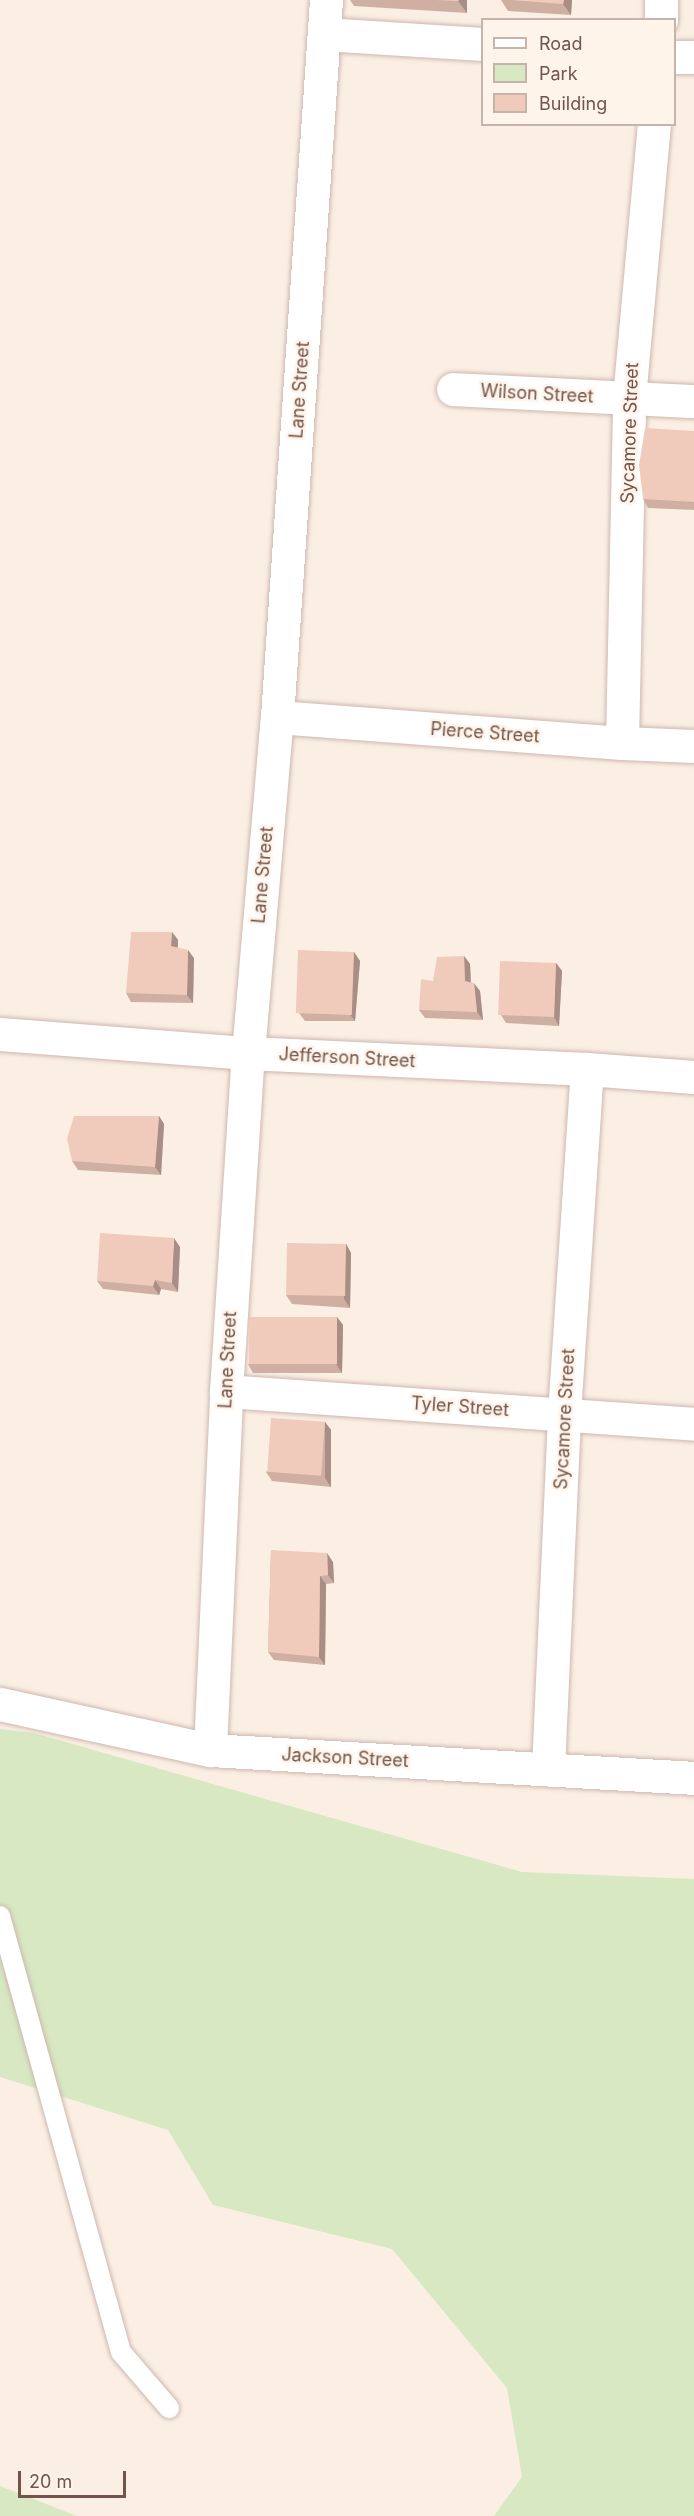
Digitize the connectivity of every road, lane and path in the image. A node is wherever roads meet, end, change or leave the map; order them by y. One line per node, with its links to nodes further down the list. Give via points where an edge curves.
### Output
1 (326, 0): 4 (street, Lane Street)
2 (661, 0): 3 (street)
3 (661, 18)
4 (324, 34): 5 (street); 12 (street, Lane Street)
5 (481, 44)
6 (676, 57): 7 (street)
7 (694, 57)
8 (654, 126): 10 (street, Sycamore Street)
9 (453, 389): 10 (street, Wilson Street)
10 (628, 398): 11 (street, Wilson Street); 13 (street, Sycamore Street)
11 (694, 401)
12 (277, 717): 13 (street, Pierce Street); 16 (street, Lane Street)
13 (622, 743): 14 (street, Pierce Street)
14 (694, 746)
15 (0, 1034): 16 (street, Jefferson Street)
16 (248, 1053): 17 (street, Jefferson Street); 19 (street, Lane Street)
17 (587, 1069): 18 (street, Jefferson Street); 20 (street, Sycamore Street)
18 (694, 1077)
19 (226, 1391): 20 (street, Tyler Street); 23 (street, Lane Street)
20 (564, 1414): 21 (street, Tyler Street); 24 (street, Sycamore Street)
21 (694, 1424)
22 (0, 1704): 23 (street, Jackson Street)
23 (210, 1750): 24 (street, Jackson Street)
24 (548, 1769): 25 (street, Jackson Street)
25 (694, 1778)
26 (0, 1916): 27 (lane, via 121,2352)
27 (170, 2408)

